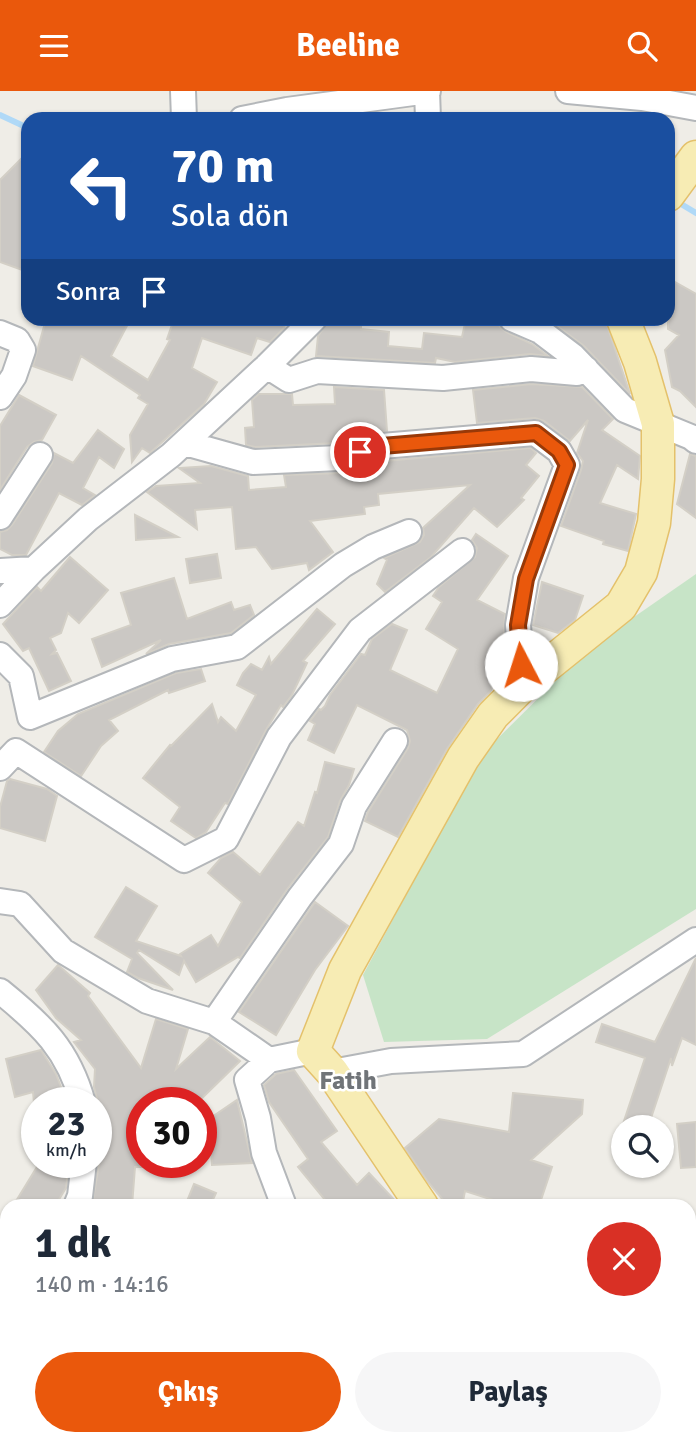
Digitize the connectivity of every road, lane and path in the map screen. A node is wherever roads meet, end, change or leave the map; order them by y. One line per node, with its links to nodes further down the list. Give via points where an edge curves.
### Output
1 (183, 91): 5 (street)
2 (428, 91): 6 (street); 7 (street)
3 (568, 91): 4 (street)
4 (696, 108)
5 (184, 112)
6 (277, 112)
7 (428, 112)
8 (693, 160): 9 (main road)
9 (675, 185)
10 (307, 326): 14 (street)
11 (528, 326): 15 (street)
12 (626, 326): 17 (main road)
13 (0, 333): 16 (street, via 17,340 23,350)
14 (267, 366): 15 (street, via 289,380 317,371 443,378); 19 (street)
15 (586, 369): 17 (street, via 625,410)
16 (0, 397)
17 (658, 424): 18 (street); 28 (main road, via 654,523 641,572 621,606)
18 (696, 441)
19 (185, 443): 24 (street, via 88,519); 28 (street, via 253,462 339,459 382,446 503,435 536,433 547,439 567,465 526,579 518,625)
20 (40, 455): 21 (street)
21 (0, 517)
22 (409, 532): 29 (street, via 342,565 237,647 172,659)
23 (462, 551): 31 (street, via 360,630 279,737 226,839 184,860)
24 (34, 569): 25 (street); 26 (street)
25 (0, 571)
26 (0, 605)
27 (0, 655): 29 (street, via 21,675)
28 (523, 685): 37 (main road, via 493,715 463,758 345,969)
29 (30, 717): 31 (street)
30 (394, 741): 35 (street, via 354,806 341,844)
31 (8, 760)
32 (0, 901): 35 (street, via 20,904 63,951 147,1001)
33 (696, 940): 37 (street, via 523,1054)
34 (0, 991): 38 (street, via 59,1046)
35 (215, 1022): 36 (street)
36 (269, 1060): 37 (street); 41 (street, via 247,1080 264,1153)
37 (322, 1062): 42 (main road)
38 (78, 1087)
39 (82, 1178): 40 (street)
40 (79, 1199)
41 (281, 1199)
42 (417, 1199)

